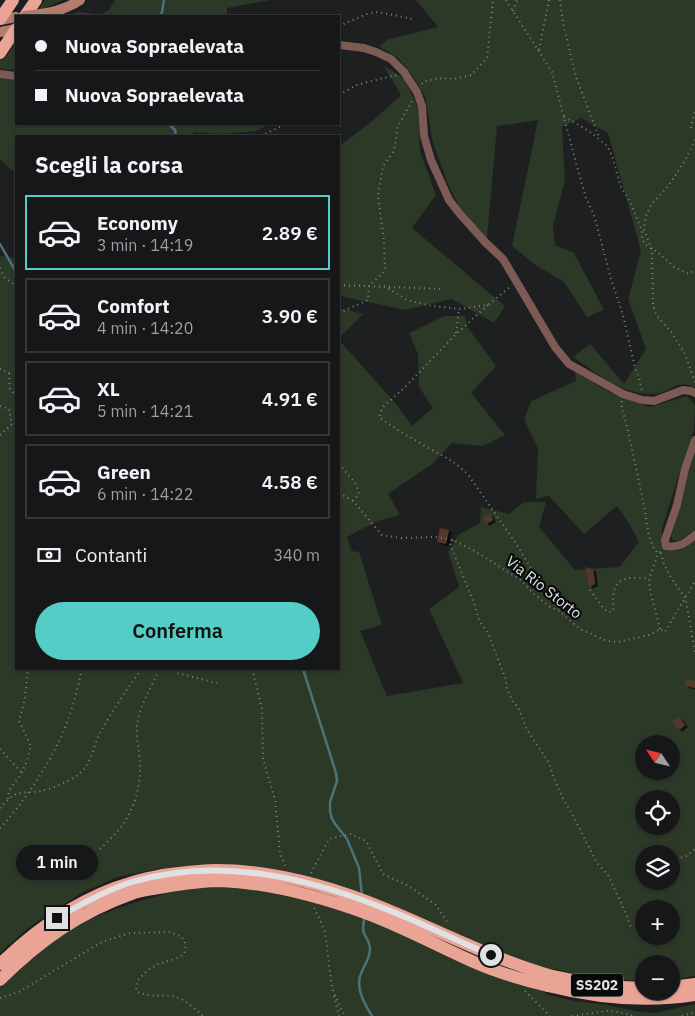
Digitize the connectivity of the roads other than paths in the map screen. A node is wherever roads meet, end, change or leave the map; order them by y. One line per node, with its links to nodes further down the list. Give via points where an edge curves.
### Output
1 (13, 0): 8 (highway)
2 (36, 0): 4 (highway)
3 (79, 0): 5 (main road, bridge, via 56,12); 6 (main road)
4 (26, 15)
5 (33, 15)
6 (62, 15)
7 (15, 17): 8 (main road)
8 (0, 20)
9 (15, 29): 11 (main road)
10 (15, 31): 13 (highway)
11 (0, 32)
12 (340, 45): 16 (street, via 376,52 391,59 404,72 422,106 424,136 449,200 503,259 555,347 570,364 623,394 642,400 654,400 683,390)
13 (0, 54)
14 (0, 74): 15 (street)
15 (15, 76)
16 (695, 393)
17 (695, 440): 18 (street, via 665,540 666,546 683,544)
18 (695, 535)
19 (163, 881): 20 (highway, SS202, via 132,882 80,904 35,934); 21 (highway, SS202, via 109,903 63,927 41,942); 22 (highway, SS202, bridge, via 188,872 215,870 258,873 319,886 385,908)
20 (0, 964)
21 (0, 980)
22 (550, 981): 25 (highway, SS202); 26 (highway, SS202, via 602,997 659,999)
23 (695, 984): 24 (highway)
24 (680, 986)
25 (635, 988)
26 (695, 995)

